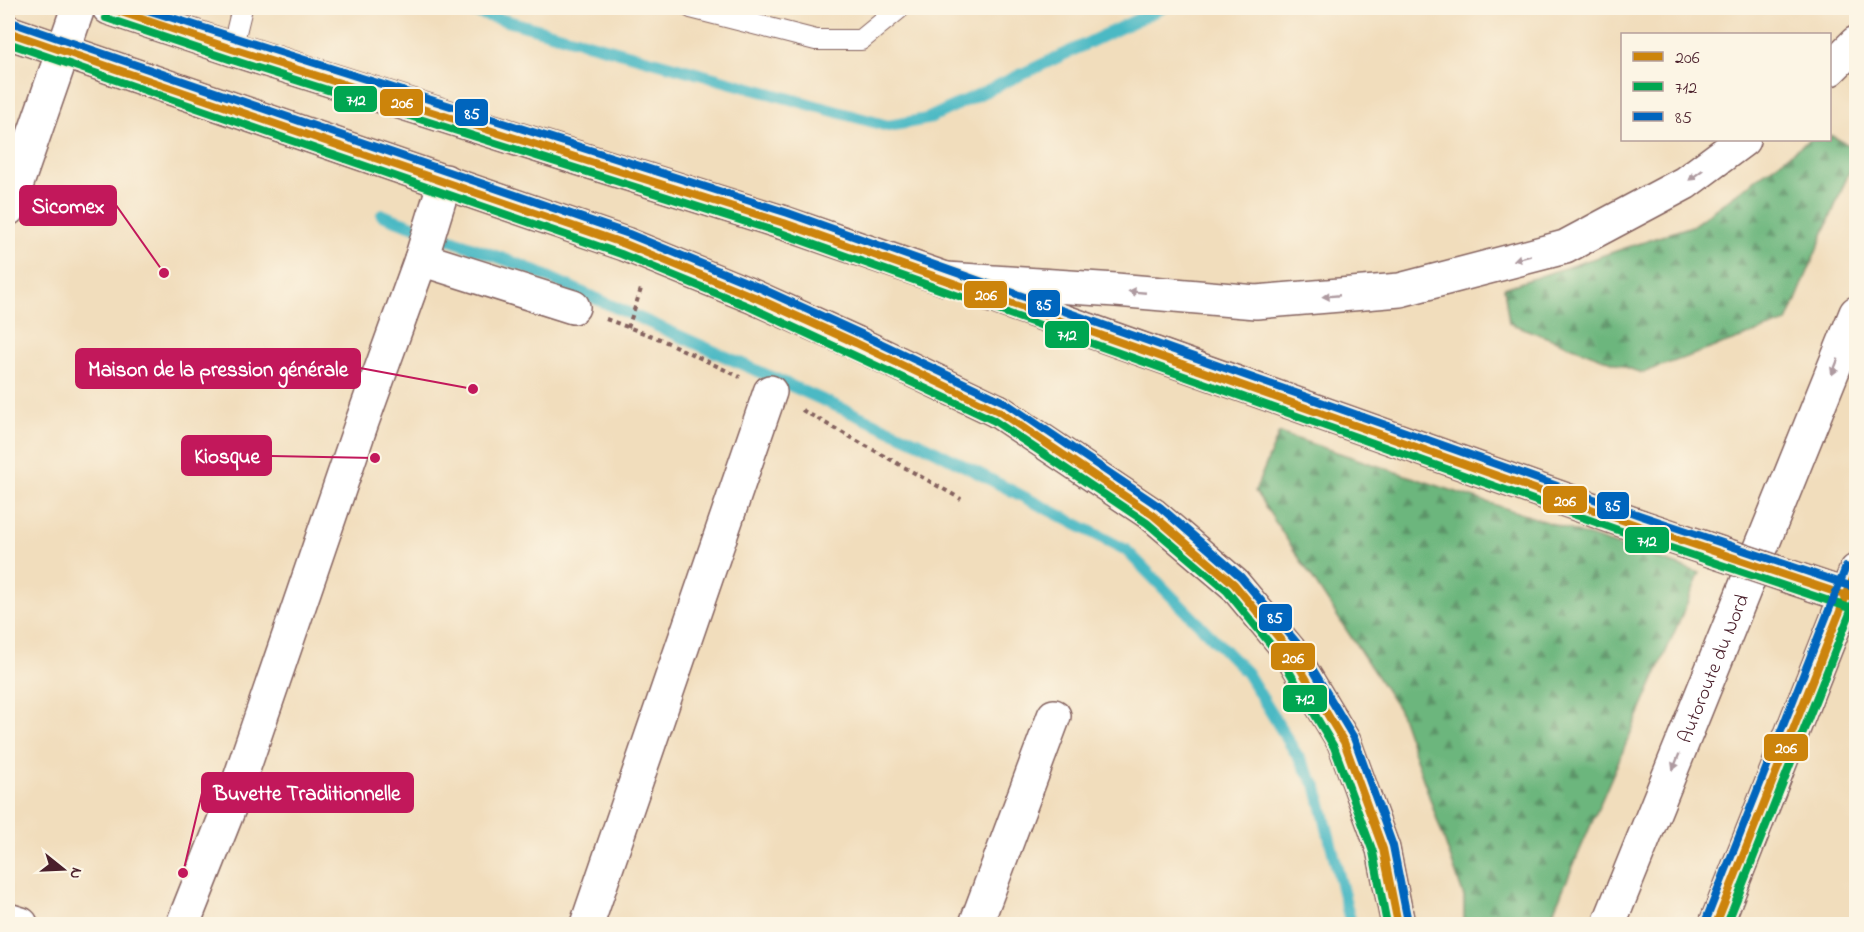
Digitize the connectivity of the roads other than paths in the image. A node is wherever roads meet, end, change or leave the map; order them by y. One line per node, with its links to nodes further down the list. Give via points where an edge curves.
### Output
1 (78, 8): 9 (main road)
2 (109, 8): 8 (main road)
3 (242, 8): 8 (lane)
4 (691, 8): 5 (lane, via 816,40 861,40)
5 (900, 8)
6 (8, 32): 9 (main road)
7 (1857, 43): 10 (main road)
8 (232, 49): 15 (main road, via 784,223)
9 (63, 51): 12 (main road); 13 (main road)
10 (1831, 68)
11 (1742, 141): 15 (main road, one-way to 15, via 1685,183 1565,247 1400,290 1256,302)
12 (441, 194): 14 (main road); 27 (main road, via 625,244 743,292 998,411 1153,515 1234,584 1289,650 1344,742 1383,849)
13 (8, 209)
14 (422, 254): 16 (main road); 24 (main road, via 235,793)
15 (946, 279): 20 (main road, bridge, via 1639,526)
16 (573, 307)
17 (1857, 313): 28 (main road, Autoroute du Nord, one-way to 28)
18 (770, 392): 25 (main road)
19 (1857, 571): 29 (main road)
20 (1857, 599)
21 (1054, 716): 26 (main road)
22 (8, 920): 23 (main road)
23 (21, 924)
24 (183, 924)
25 (586, 924)
26 (976, 924)
27 (1398, 924)
28 (1609, 924)
29 (1716, 924)

